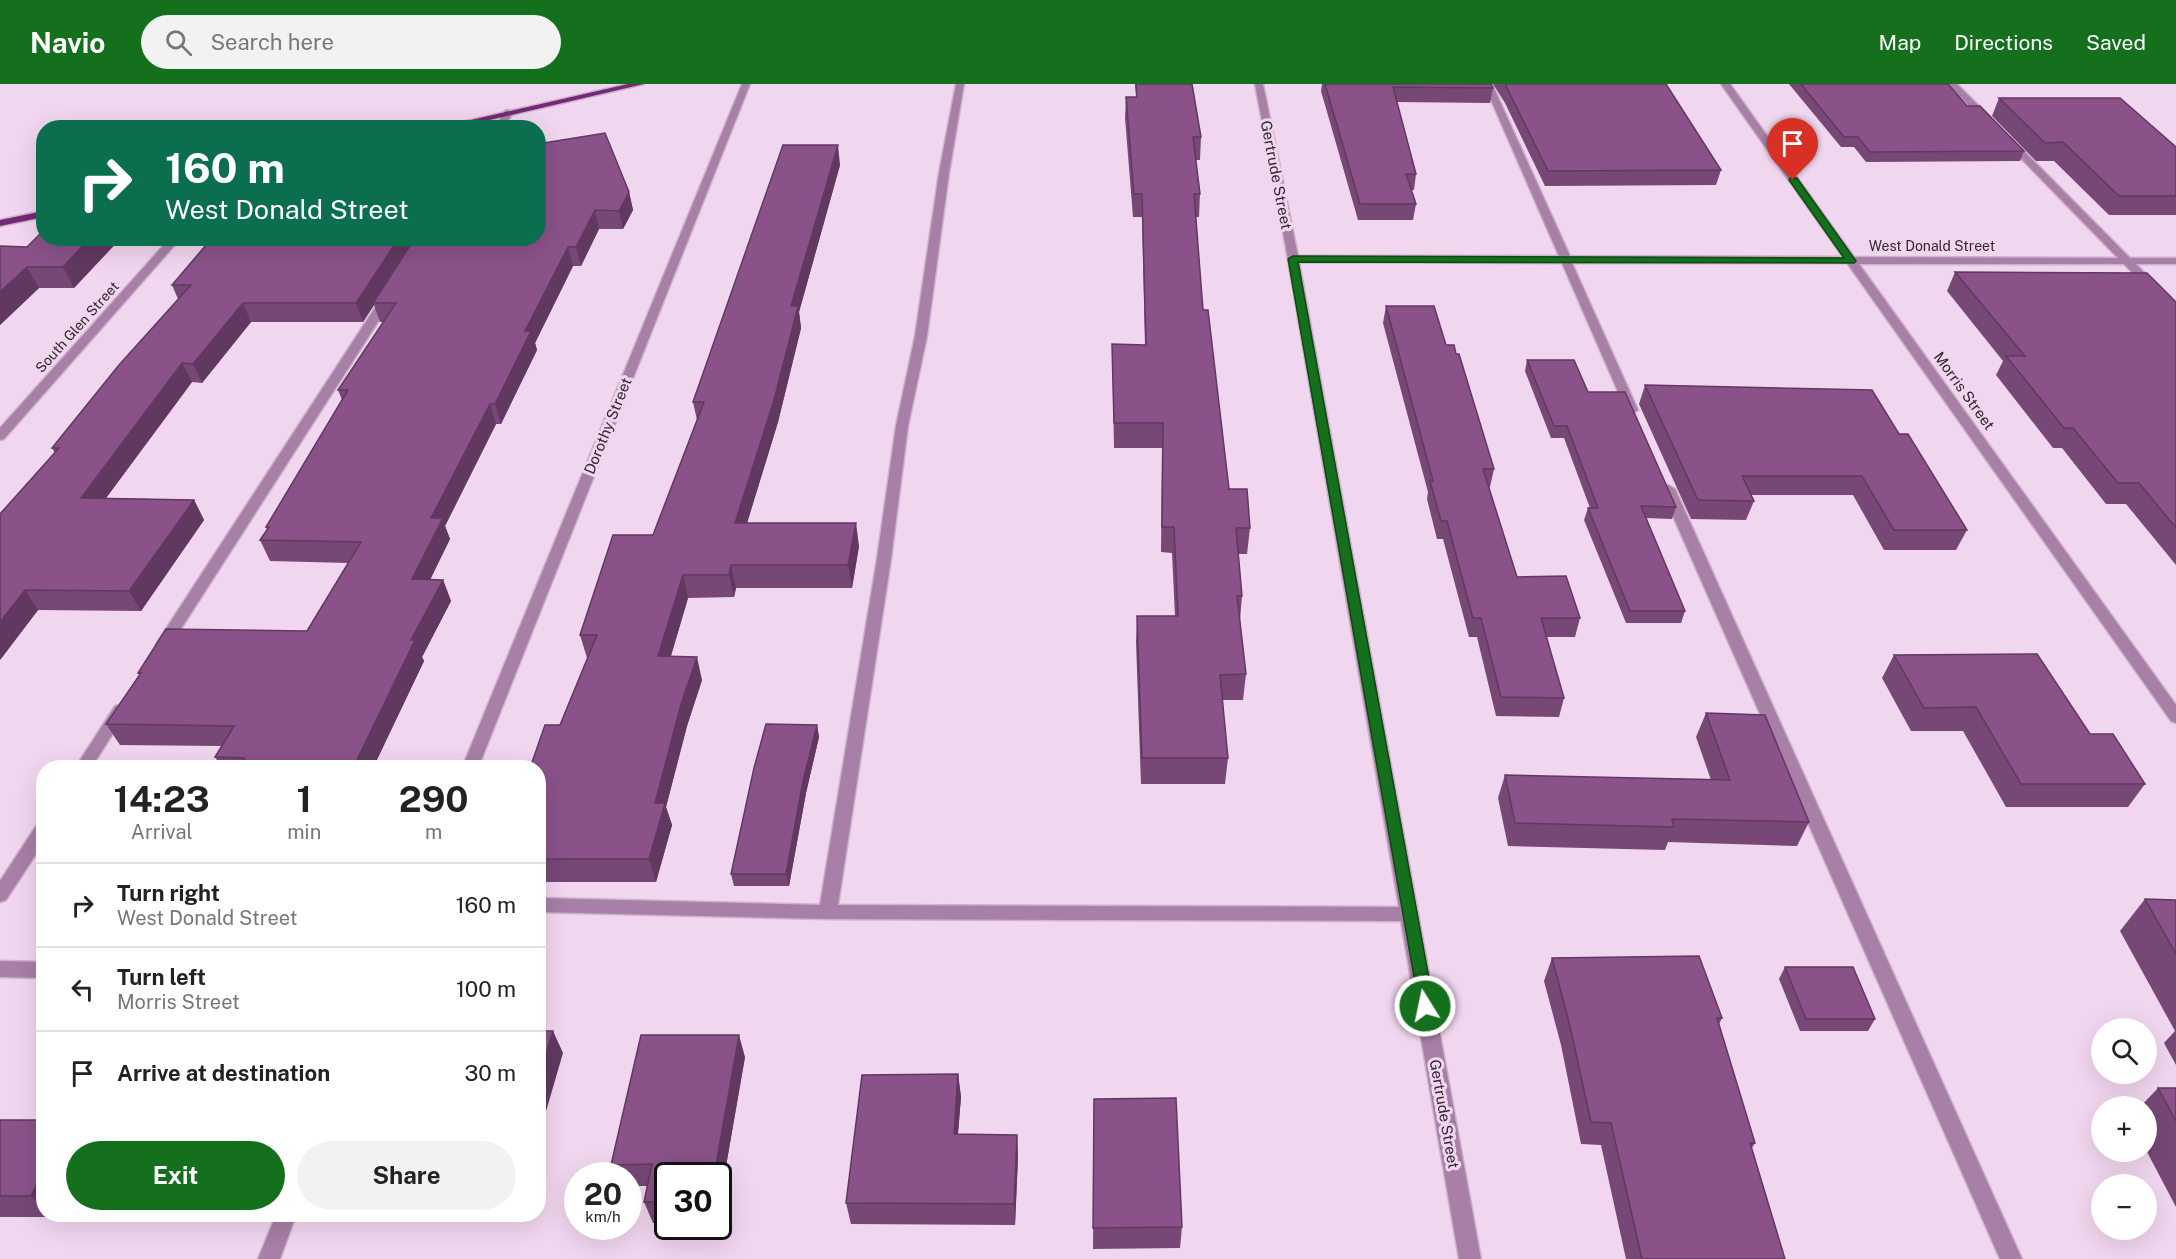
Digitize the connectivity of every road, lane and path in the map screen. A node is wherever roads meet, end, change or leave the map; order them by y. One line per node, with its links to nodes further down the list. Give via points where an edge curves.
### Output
1 (640, 84): 8 (main road)
2 (747, 84): 30 (street, Dorothy Street)
3 (960, 84): 34 (street, via 921,336 902,426)
4 (1259, 84): 16 (street, Gertrude Street)
5 (1488, 84): 17 (street)
6 (1725, 84): 18 (street, Morris Street)
7 (1952, 84): 11 (street)
8 (508, 113): 9 (main road); 10 (street)
9 (476, 120)
10 (503, 120)
11 (1993, 125)
12 (2001, 133): 19 (street)
13 (36, 216): 14 (main road)
14 (0, 223)
15 (169, 246): 24 (street, South Glen Street)
16 (1293, 259): 17 (street, West Donald Street); 35 (street, Gertrude Street)
17 (1565, 259): 18 (street, West Donald Street); 23 (street)
18 (1851, 261): 19 (street, West Donald Street); 28 (street, Morris Street)
19 (2128, 261): 20 (street, West Donald Street); 22 (street)
20 (2176, 261)
21 (394, 288): 26 (street)
22 (2176, 311)
23 (1638, 422)
24 (0, 436)
25 (1662, 477): 41 (street)
26 (154, 658)
27 (128, 698): 29 (street)
28 (2176, 717)
29 (88, 760)
30 (473, 760)
31 (36, 840): 32 (street)
32 (0, 895)
33 (546, 905): 34 (street)
34 (828, 912): 35 (street)
35 (1409, 914): 40 (street, Gertrude Street)
36 (0, 969): 37 (street)
37 (36, 970)
38 (283, 1222): 39 (street)
39 (269, 1259)
40 (1470, 1259)
41 (2011, 1259)

